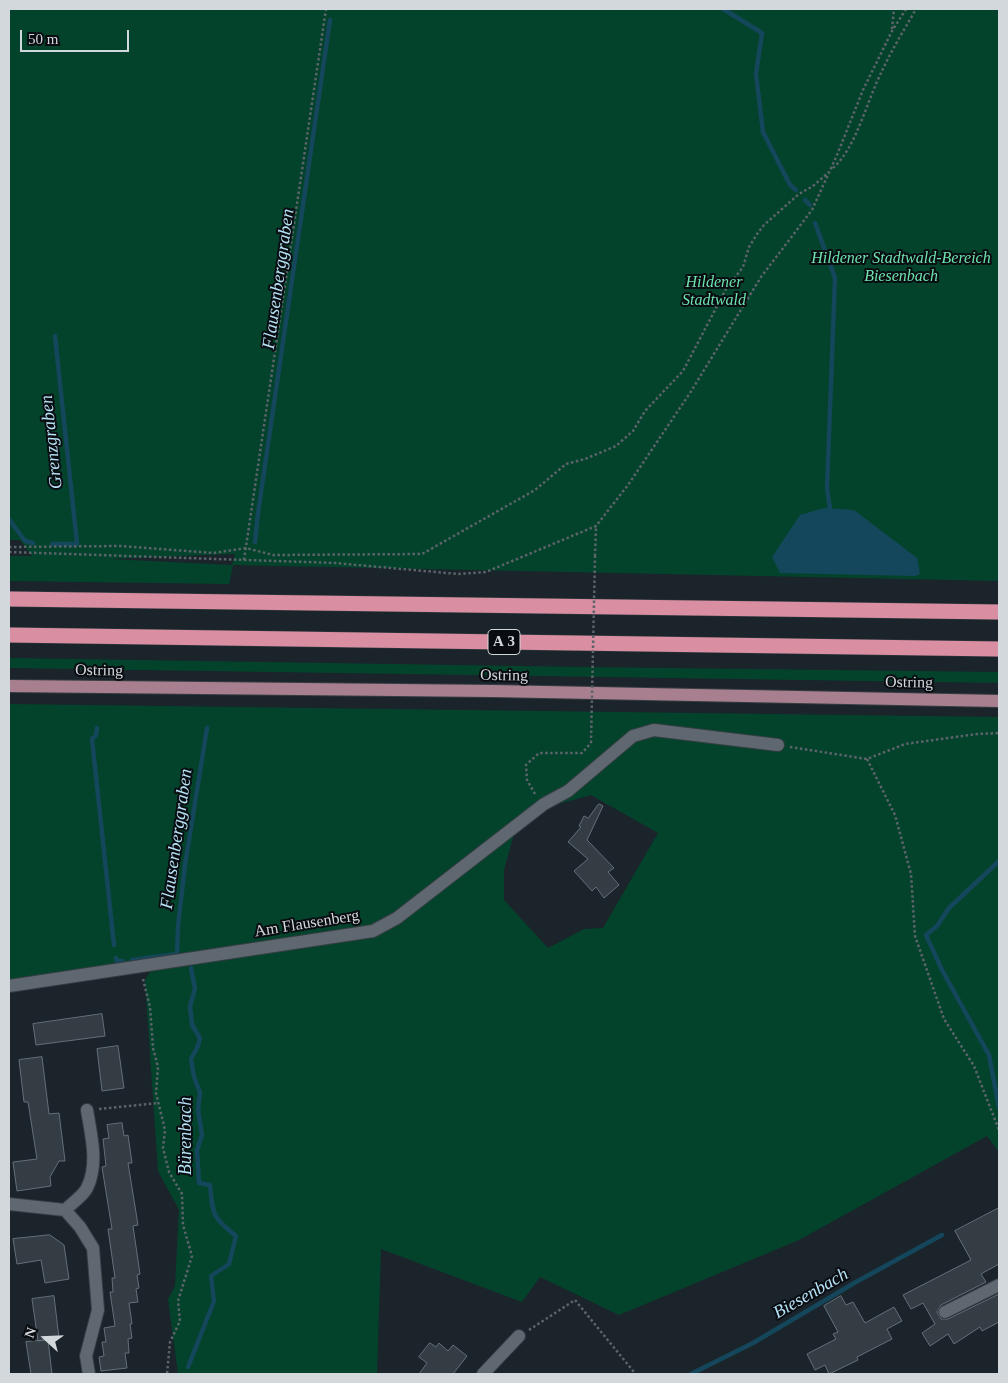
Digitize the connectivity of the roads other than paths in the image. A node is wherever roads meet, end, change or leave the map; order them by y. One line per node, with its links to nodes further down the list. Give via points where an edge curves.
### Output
1 (9, 599): 2 (highway, A 3)
2 (999, 612)
3 (9, 635): 4 (highway, A 3)
4 (999, 649)
5 (9, 686): 6 (main road, Ostring)
6 (999, 701)
7 (778, 745): 8 (street, Am Flausenberg, via 654,730 633,736 568,791 544,804 397,918 373,931)
8 (9, 986)
9 (87, 1110): 11 (street, via 94,1159 92,1174 87,1189)
10 (9, 1204): 11 (street)
11 (65, 1210): 15 (street, via 93,1248 98,1310 86,1356)
12 (999, 1285): 13 (street)
13 (945, 1312)
14 (519, 1336): 16 (street)
15 (88, 1374)
16 (483, 1374)

